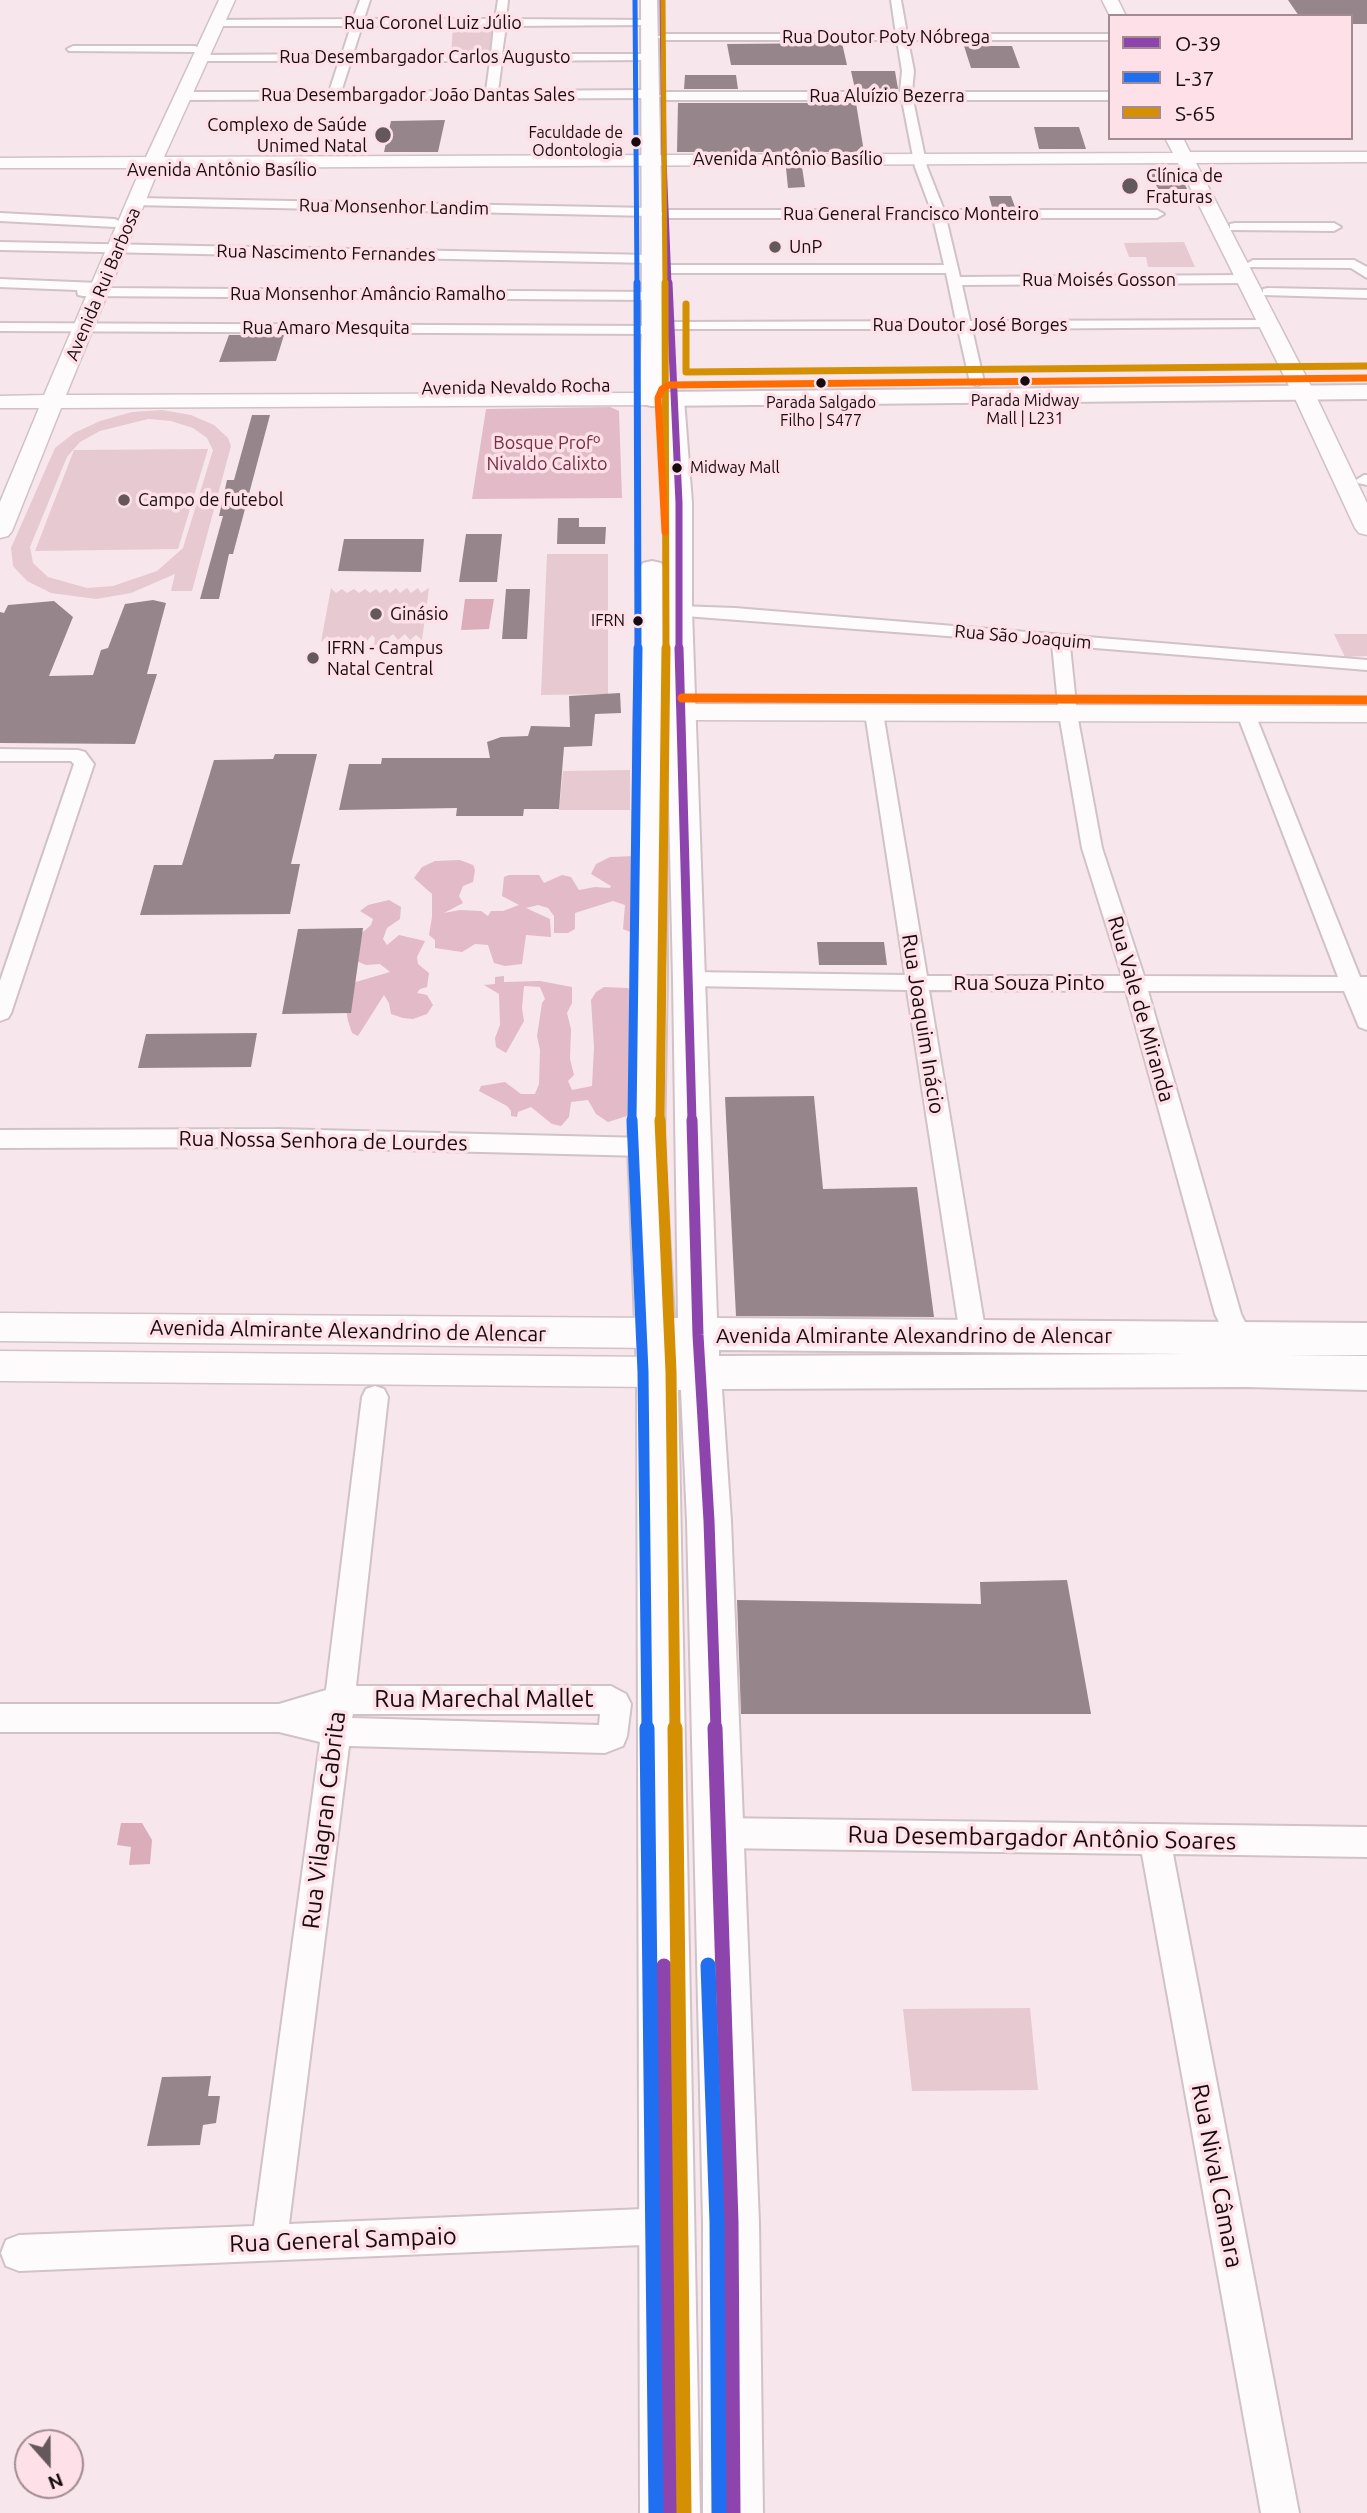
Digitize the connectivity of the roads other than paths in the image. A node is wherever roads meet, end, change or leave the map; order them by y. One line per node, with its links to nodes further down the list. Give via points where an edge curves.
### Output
1 (366, 0): 7 (street)
2 (503, 0): 9 (street)
3 (649, 0): 8 (main road)
4 (662, 0): 12 (main road)
5 (896, 0): 13 (street)
6 (218, 10): 7 (street, Rua Coronel Luiz Júlio); 16 (main road, Avenida Rui Barbosa)
7 (359, 22): 11 (street, Rua Coronel Luiz Júlio); 17 (street)
8 (649, 22): 9 (street, Rua Coronel Luiz Júlio); 19 (main road)
9 (502, 23): 11 (street, Rua Coronel Luiz Júlio); 18 (street)
10 (1108, 37): 13 (street, Rua Doutor Poty Nóbrega)
11 (446, 40): 17 (street, Rua Desembargador Carlos Augusto); 18 (street, Rua Desembargador Carlos Augusto)
12 (663, 40): 13 (street, Rua Doutor Poty Nóbrega); 25 (main road)
13 (903, 40): 14 (street, Rua Doutor Poty Nóbrega); 20 (street)
14 (1108, 43)
15 (73, 49): 16 (street, Rua Desembargador Carlos Augusto)
16 (198, 54): 17 (street, Rua Desembargador Carlos Augusto); 26 (main road, Avenida Rui Barbosa); 38 (main road, Avenida Rui Barbosa)
17 (349, 57): 24 (street)
18 (498, 57): 19 (street, Rua Desembargador Carlos Augusto); 21 (street)
19 (649, 57): 25 (main road)
20 (908, 71): 22 (street); 27 (street)
21 (492, 94): 24 (street, Rua Desembargador João Dantas Sales); 25 (street, Rua Desembargador João Dantas Sales)
22 (906, 94): 25 (street, Rua Aluízio Bezerra); 27 (street); 27 (street, Rua Aluízio Bezerra)
23 (1108, 94): 27 (street, Rua Aluízio Bezerra)
24 (334, 95): 26 (street, Rua Desembargador João Dantas Sales)
25 (660, 95): 36 (main road)
26 (185, 96): 38 (main road, Avenida Rui Barbosa)
27 (919, 102): 33 (street)
28 (1176, 140): 34 (main road)
29 (1192, 140): 34 (main road)
30 (1367, 157): 34 (main road, Avenida Antônio Basílio)
31 (1076, 158): 33 (main road, Avenida Antônio Basílio); 34 (main road, Avenida Antônio Basílio); 39 (main road)
32 (847, 160): 33 (main road, Avenida Antônio Basílio); 36 (main road, Avenida Antônio Basílio); 40 (main road)
33 (929, 160): 39 (main road, Avenida Antônio Basílio); 40 (main road, Avenida Antônio Basílio); 44 (street)
34 (1194, 161): 37 (main road, Avenida Antônio Basílio); 39 (main road, Avenida Antônio Basílio); 48 (main road); 53 (main road)
35 (0, 163): 38 (main road, Avenida Antônio Basílio)
36 (657, 164): 38 (main road, Avenida Antônio Basílio); 40 (main road, Avenida Antônio Basílio); 43 (main road)
37 (1367, 165)
38 (144, 166): 41 (main road, Avenida Antônio Basílio); 42 (main road, Avenida Rui Barbosa); 47 (main road, Avenida Rui Barbosa)
39 (1099, 166)
40 (811, 167)
41 (0, 170)
42 (137, 202): 43 (street, Rua Monsenhor Landim); 51 (main road, Avenida Rui Barbosa)
43 (658, 213): 44 (street, Rua General Francisco Monteiro); 52 (main road)
44 (939, 214): 45 (street, Rua General Francisco Monteiro); 55 (street)
45 (1157, 214)
46 (0, 218): 47 (street)
47 (116, 223): 51 (main road, Avenida Rui Barbosa)
48 (1235, 227): 49 (street); 53 (main road)
49 (1334, 228)
50 (0, 246): 51 (street, Rua Nascimento Fernandes)
51 (110, 249): 52 (street, Rua Nascimento Fernandes); 57 (main road, Avenida Rui Barbosa)
52 (661, 264): 55 (street, Rua Nascimento Fernandes); 60 (main road); 64 (main road)
53 (1249, 271): 54 (street, Rua Moisés Gosson, via 1354,264); 55 (street, Rua Moisés Gosson); 58 (main road); 62 (main road)
54 (1367, 274)
55 (952, 275): 61 (street)
56 (0, 283): 57 (street, Rua Monsenhor Amâncio Ramalho)
57 (91, 289): 60 (street, Rua Monsenhor Amâncio Ramalho); 65 (main road, Avenida Rui Barbosa)
58 (1268, 292): 59 (street); 68 (main road)
59 (1367, 294)
60 (652, 296): 64 (main road)
61 (963, 324): 62 (street, Rua Doutor José Borges); 64 (street, Rua Doutor José Borges); 67 (street)
62 (1268, 324): 68 (main road)
63 (0, 327): 65 (street, Rua Amaro Mesquita)
64 (663, 328): 65 (street, Rua Amaro Mesquita); 70 (main road)
65 (75, 329): 72 (main road, Avenida Rui Barbosa)
66 (1367, 380): 68 (main road, Avenida Nevaldo Rocha)
67 (977, 382): 68 (main road, Avenida Nevaldo Rocha); 70 (main road, Avenida Nevaldo Rocha)
68 (1309, 387): 70 (main road, Avenida Nevaldo Rocha); 71 (main road, Avenida Nevaldo Rocha); 75 (main road); 77 (main road)
69 (0, 390): 72 (main road, Avenida Nevaldo Rocha)
70 (662, 392): 72 (main road, Avenida Nevaldo Rocha); 78 (main road)
71 (1367, 392)
72 (49, 396): 73 (main road, Avenida Nevaldo Rocha); 74 (main road, Avenida Rui Barbosa); 76 (main road, Avenida Rui Barbosa)
73 (0, 402)
74 (0, 473)
75 (1366, 482)
76 (1, 528)
77 (1367, 528)
78 (666, 531): 79 (main road); 95 (main road, via 649,728)
79 (678, 611): 80 (street, Rua São Joaquim); 82 (main road)
80 (1060, 640): 81 (street, Rua São Joaquim); 84 (street, Rua Vale de Miranda)
81 (1367, 665)
82 (682, 712): 83 (main road); 88 (main road)
83 (874, 713): 84 (main road); 89 (street, Rua Joaquim Inácio)
84 (1068, 714): 85 (main road); 90 (street, Rua Vale de Miranda, via 1092,848)
85 (1246, 714): 86 (main road); 91 (street)
86 (1367, 714)
87 (0, 755): 92 (street, via 71,755 84,764)
88 (691, 979): 89 (street, Rua Souza Pinto); 99 (main road)
89 (916, 983): 90 (street, Rua Souza Pinto); 97 (street, Rua Joaquim Inácio)
90 (1135, 983): 91 (street, Rua Souza Pinto); 100 (street, Rua Vale de Miranda)
91 (1360, 984): 93 (street)
92 (0, 1013)
93 (1367, 1022)
94 (0, 1139): 95 (street, Rua Nossa Senhora de Lourdes, via 276,1138)
95 (646, 1147): 99 (main road)
96 (0, 1327): 99 (main road, Avenida Almirante Alexandrino de Alencar)
97 (973, 1335): 99 (main road, Avenida Almirante Alexandrino de Alencar); 100 (main road, Avenida Almirante Alexandrino de Alencar)
98 (1367, 1339): 100 (main road, Avenida Almirante Alexandrino de Alencar)
99 (678, 1354): 100 (main road, Avenida Almirante Alexandrino de Alencar); 101 (main road, Avenida Almirante Alexandrino de Alencar); 108 (main road, via 709,1521); 111 (main road)
100 (1242, 1355): 102 (main road, Avenida Almirante Alexandrino de Alencar)
101 (0, 1366)
102 (1367, 1373)
103 (375, 1396): 104 (street, Rua Vilagran Cabrita)
104 (339, 1700): 106 (street, Rua Marechal Mallet); 107 (street, Rua Vilagran Cabrita); 107 (street, Rua Marechal Mallet, via 611,1700 616,1704 612,1736 605,1739)
105 (0, 1718): 106 (street, Rua Marechal Mallet)
106 (279, 1718): 107 (street, Rua Marechal Mallet)
107 (336, 1732): 112 (street, Rua Vilagran Cabrita)
108 (718, 1833): 109 (street, Rua Desembargador Antônio Soares); 115 (main road, via 731,2222)
109 (1155, 1839): 110 (street, Rua Desembargador Antônio Soares); 116 (street, Rua Nival Câmara)
110 (1367, 1842)
111 (667, 2226): 112 (street, Rua General Sampaio); 114 (main road)
112 (269, 2243): 113 (street, Rua General Sampaio)
113 (19, 2253)
114 (670, 2513)
115 (733, 2513)
116 (1280, 2513)

